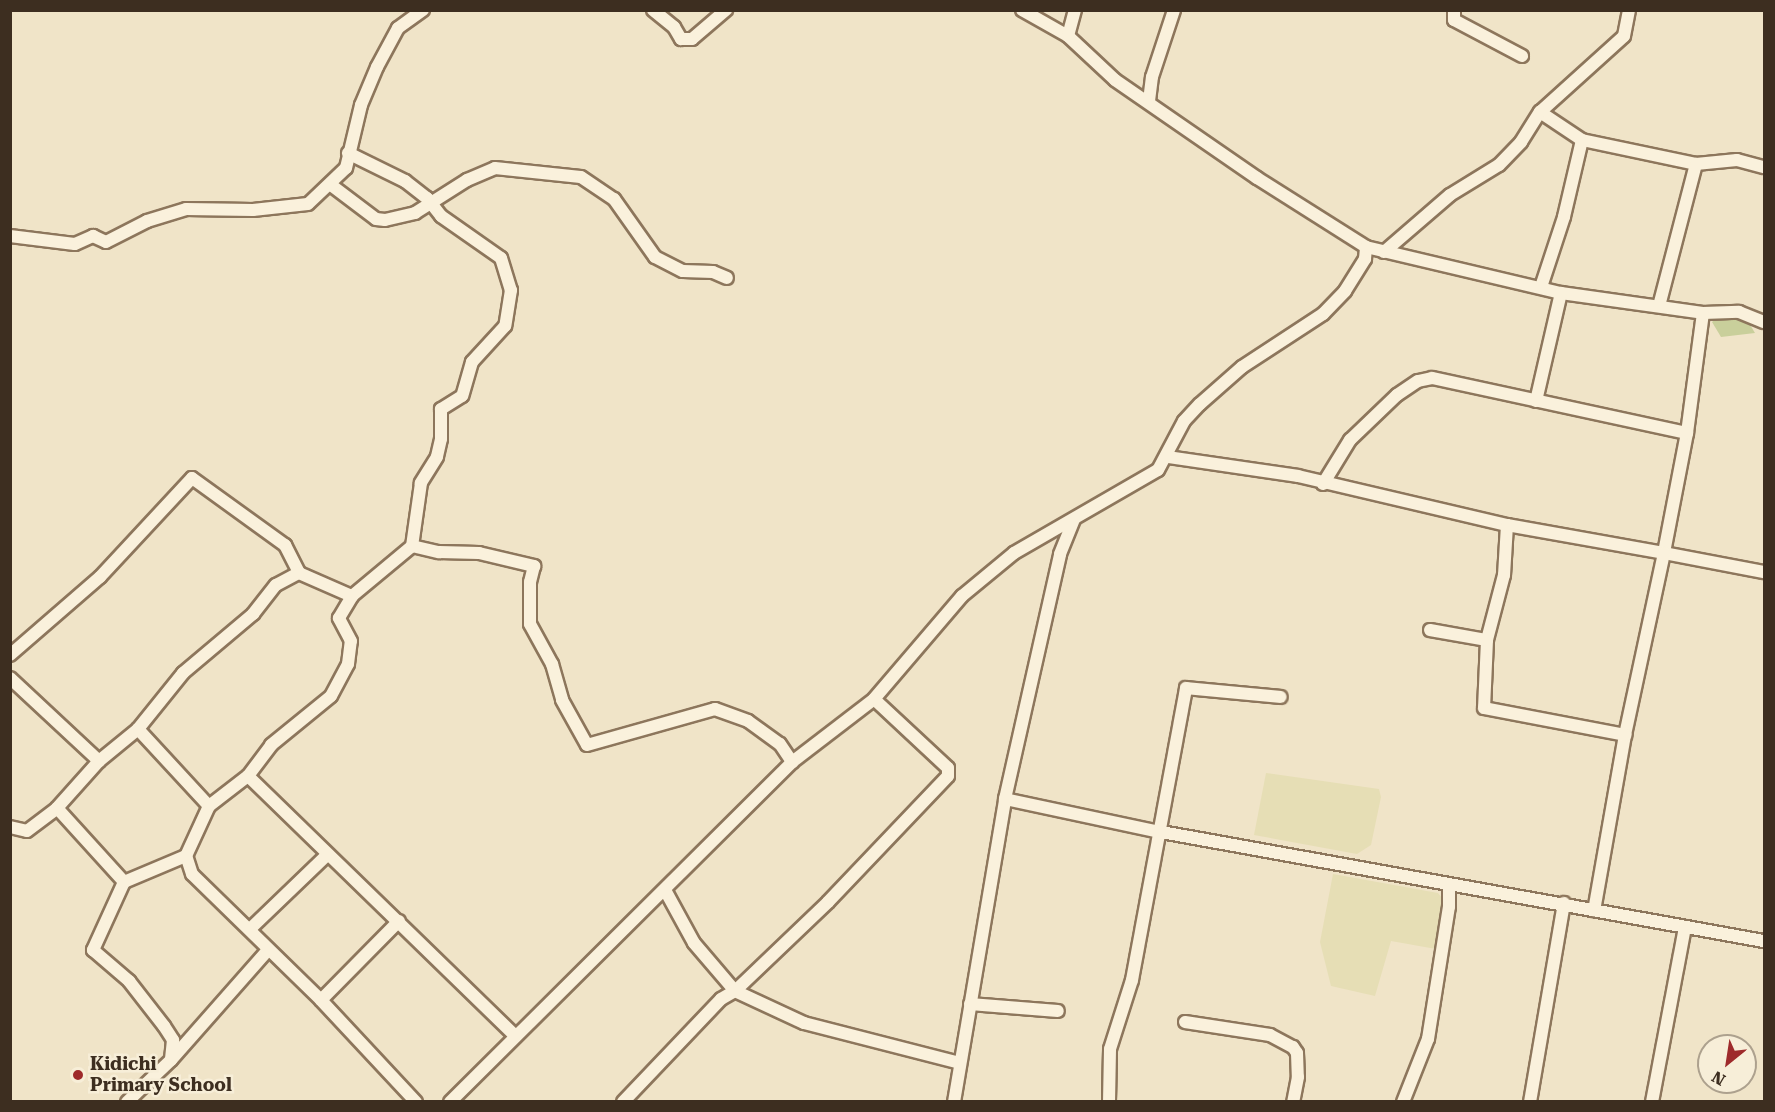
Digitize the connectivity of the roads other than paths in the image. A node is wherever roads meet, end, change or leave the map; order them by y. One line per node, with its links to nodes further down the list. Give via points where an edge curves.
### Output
1 (423, 10): 14 (street, via 398,28 377,67 361,105)
2 (653, 10): 3 (street, via 674,27 681,39 692,39)
3 (726, 10)
4 (1022, 10): 9 (street)
5 (1075, 10): 9 (street)
6 (1174, 10): 11 (street, via 1152,77)
7 (1454, 10): 10 (street, via 1454,20)
8 (1629, 10): 12 (street, via 1624,36)
9 (1068, 36): 11 (street, via 1115,80)
10 (1522, 56)
11 (1149, 101): 20 (street, via 1257,178)
12 (1540, 112): 13 (street); 21 (street, via 1521,142 1499,165 1450,195)
13 (1582, 140): 15 (street); 23 (street, via 1564,217)
14 (348, 153): 17 (street, via 346,168); 18 (street, via 405,181 427,198)
15 (1696, 164): 16 (street, via 1737,160); 25 (street)
16 (1764, 167)
17 (331, 185): 18 (street, via 376,219 396,218); 19 (street, via 308,204 253,210 186,209 147,221 106,242 93,237 75,244)
18 (429, 205): 22 (street, via 467,180 495,168 581,177 614,199 655,257 683,271 713,272); 34 (street, via 501,258 511,290 505,326 472,362 462,396 441,409 441,439 437,457 421,483)
19 (10, 236)
20 (1366, 247): 21 (street); 30 (street, via 1365,259 1345,291 1323,314 1242,367 1200,404 1184,421)
21 (1384, 252): 23 (street)
22 (727, 278)
23 (1541, 287): 24 (street)
24 (1560, 293): 25 (street); 28 (street)
25 (1659, 306): 26 (street)
26 (1702, 313): 27 (street, via 1739,312); 29 (street)
27 (1764, 322)
28 (1536, 401): 29 (street); 31 (street, via 1432,378 1418,381 1350,440)
29 (1687, 433): 35 (street)
30 (1168, 457): 31 (street, via 1298,476); 32 (street, via 1158,470)
31 (1323, 484): 33 (street)
32 (1074, 519): 44 (street, via 1014,553 962,596); 50 (street, via 1060,554)
33 (1507, 525): 35 (street); 40 (street, via 1504,575)
34 (412, 546): 38 (street); 48 (street, via 438,552 479,553 534,566 530,624 552,664 562,700 587,745 715,709 748,721 780,744)
35 (1664, 553): 36 (street); 46 (street)
36 (1764, 572)
37 (299, 573): 38 (street); 41 (street, via 285,545 192,478 100,577); 45 (street, via 276,585 253,614 183,673)
38 (352, 596): 49 (street, via 339,618 351,641 348,664 331,696 271,745)
39 (1430, 630): 40 (street)
40 (1487, 640): 46 (street, via 1484,708)
41 (10, 655)
42 (10, 678): 47 (street)
43 (1281, 697): 54 (street, via 1186,688)
44 (874, 699): 48 (street); 67 (street, via 948,768 948,776)
45 (138, 729): 47 (street); 51 (street)
46 (1625, 735): 61 (street)
47 (99, 761): 52 (street)
48 (792, 762): 59 (street)
49 (248, 776): 51 (street); 55 (street)
50 (1005, 799): 54 (street); 69 (street)
51 (209, 806): 56 (street)
52 (57, 808): 53 (street, via 27,831); 57 (street)
53 (10, 827)
54 (1156, 831): 58 (street); 80 (street, via 1132,980 1110,1049)
55 (327, 855): 62 (street); 64 (street)
56 (186, 856): 57 (street); 64 (street, via 192,874)
57 (124, 882): 73 (street, via 93,950 129,981 164,1026 173,1040)
58 (1449, 884): 60 (street); 82 (street, via 1449,907 1428,1039)
59 (665, 890): 67 (street, via 694,943); 72 (street)
60 (1564, 903): 61 (street); 83 (street)
61 (1594, 910): 63 (street)
62 (399, 921): 68 (street); 72 (street)
63 (1685, 927): 65 (street); 84 (street)
64 (250, 929): 66 (street)
65 (1764, 941)
66 (268, 950): 68 (street); 73 (street)
67 (735, 991): 74 (street, via 804,1023); 78 (street, via 721,999)
68 (321, 1000): 76 (street)
69 (970, 1004): 70 (street); 74 (street)
70 (1058, 1011)
71 (1185, 1022): 81 (street, via 1270,1035 1293,1047 1298,1077)
72 (514, 1035): 77 (street)
73 (171, 1060): 75 (street)
74 (960, 1063): 79 (street)
75 (127, 1101)
76 (416, 1101)
77 (450, 1101)
78 (623, 1101)
79 (954, 1101)
80 (1109, 1101)
81 (1293, 1101)
82 (1403, 1101)
83 (1530, 1101)
84 (1652, 1101)

